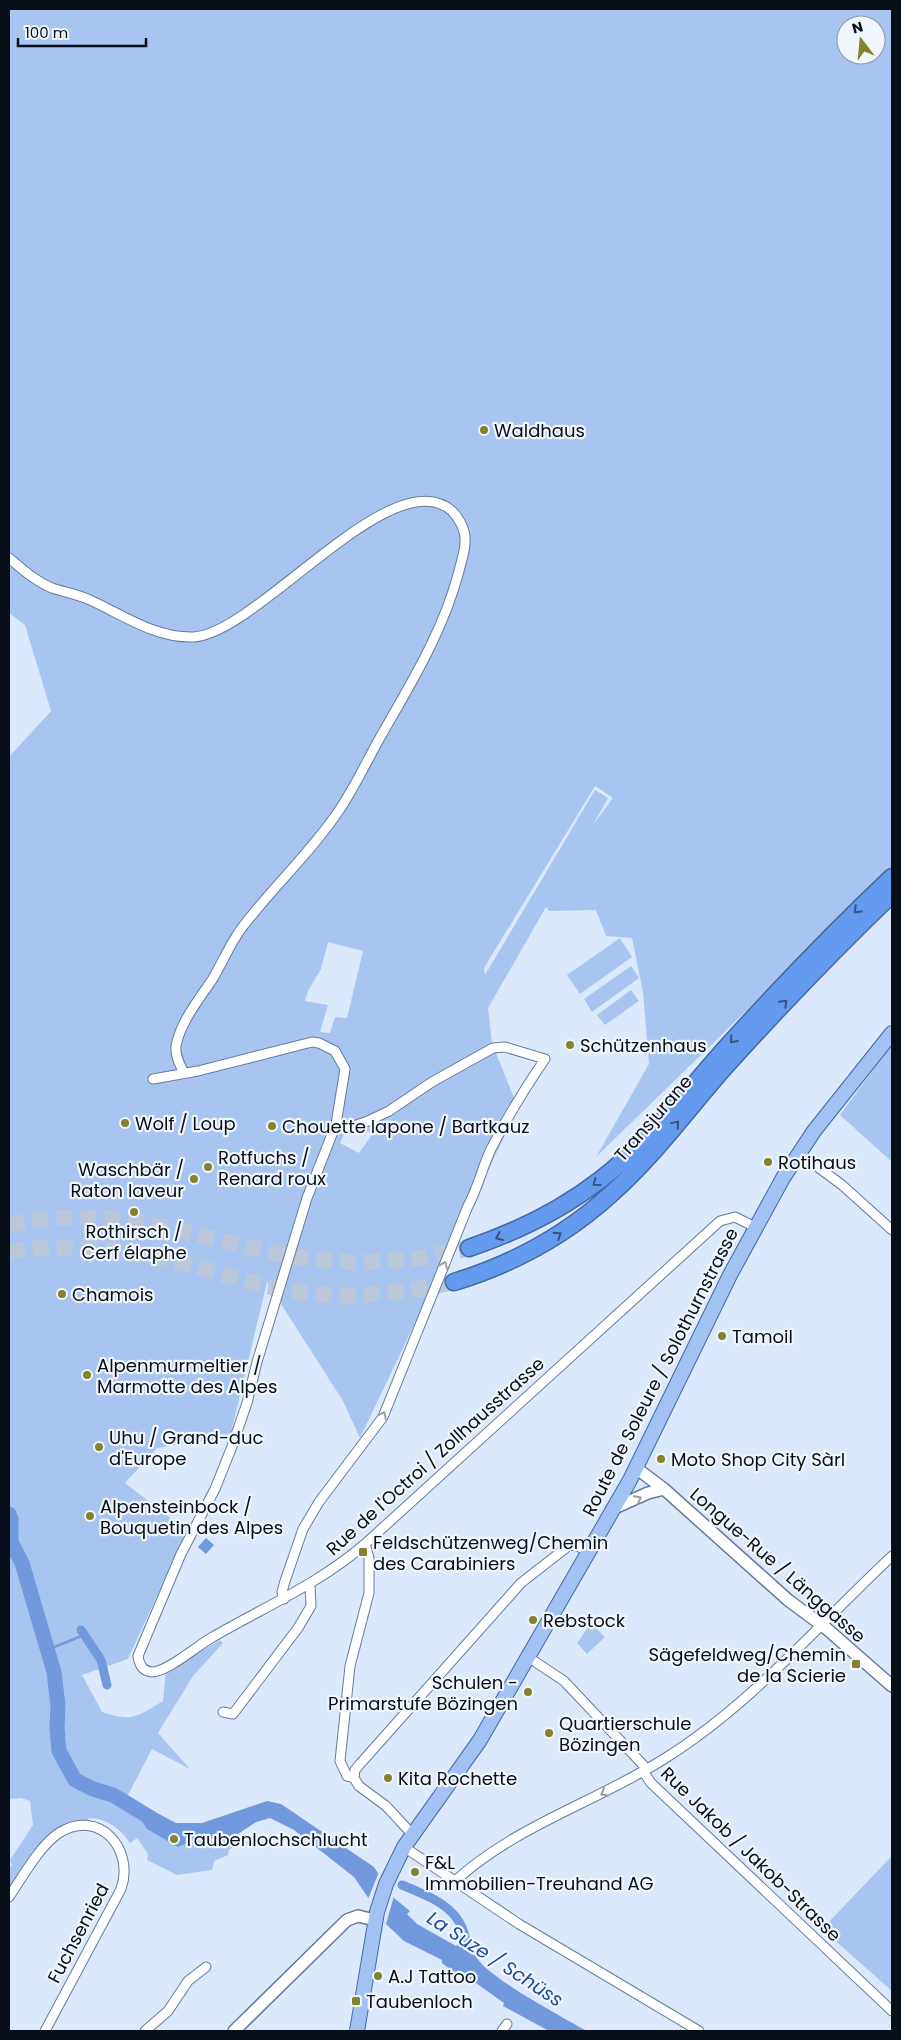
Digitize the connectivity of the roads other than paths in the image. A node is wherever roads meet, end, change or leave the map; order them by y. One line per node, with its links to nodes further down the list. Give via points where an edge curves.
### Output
1 (9, 558): 5 (street, via 38,581 93,601 122,618 161,632 194,637 211,633 244,613 362,527 405,504 418,501 442,504 456,516 464,532 466,545 456,581 420,666 341,807 315,844 241,928 203,992 176,1048)
2 (892, 876): 11 (highway, Transjurane, one-way to 11, via 790,978 626,1158 601,1180 528,1225)
3 (892, 894): 12 (highway, Transjurane, one-way to 3, via 516,1260 568,1228 612,1194 768,1020)
4 (892, 1033): 8 (main road, Route de Soleure / Solothurnstrasse)
5 (184, 1073): 6 (street, Rue de l'Octroi / Zollhausstrasse); 7 (street, Rue de l'Octroi / Zollhausstrasse, via 302,1044 320,1043 336,1051 345,1069)
6 (153, 1079)
7 (336, 1124): 20 (street, Rue de l'Octroi / Zollhausstrasse, via 307,1198 231,1449 142,1642 139,1663 146,1671 163,1669 211,1638); 20 (street, one-way to 7, via 283,1586 303,1529 319,1502 383,1417 490,1151 545,1059 505,1047 494,1048 368,1122 351,1127)
8 (799, 1153): 9 (main road, Route de Soleure / Solothurnstrasse); 10 (street)
9 (755, 1227): 13 (main road, Route de Soleure / Solothurnstrasse); 16 (street, Rue de l'Octroi / Zollhausstrasse, via 735,1217 720,1221)
10 (892, 1230)
11 (469, 1248)
12 (454, 1282)
13 (636, 1468): 14 (street, Longue-Rue / Länggasse); 15 (main road, Route de Soleure / Solothurnstrasse)
14 (664, 1489): 15 (street, Longue-Rue / Länggasse, one-way to 14); 21 (street, Longue-Rue / Länggasse, via 788,1600)
15 (612, 1509): 17 (main road, Route de Soleure / Solothurnstrasse)
16 (365, 1544): 19 (street, Rue de l'Octroi / Zollhausstrasse); 26 (street, via 369,1558 369,1593 350,1666 340,1761 347,1776)
17 (588, 1550): 22 (main road, Route de Soleure / Solothurnstrasse); 26 (street, via 570,1544 521,1583 360,1764)
18 (892, 1556): 21 (street)
19 (310, 1585): 20 (street, Rue de l'Octroi / Zollhausstrasse); 24 (street, via 311,1606 298,1628 233,1714)
20 (284, 1599)
21 (821, 1625): 23 (street, Longue-Rue / Länggasse); 25 (street, via 736,1708 663,1760)
22 (528, 1657): 25 (street, Rue Jakob / Jakob-Strasse, via 561,1678); 27 (main road, Route de Soleure / Solothurnstrasse, via 480,1740)
23 (892, 1686)
24 (223, 1712)
25 (646, 1768): 29 (street, one-way to 29, via 588,1801 523,1832); 33 (street, Rue Jakob / Jakob-Strasse, via 645,1774 651,1783)
26 (354, 1778): 27 (street)
27 (412, 1834): 28 (main road, Route de Soleure / Solothurnstrasse)
28 (404, 1847): 29 (street); 31 (main road, Route de Soleure / Solothurnstrasse, via 386,1884)
29 (455, 1881): 38 (street, via 519,1924)
30 (9, 1897): 34 (street, Fuchsenried, via 48,1842 66,1829 80,1826 96,1828 113,1839 123,1855 125,1876 121,1889)
31 (376, 1916): 36 (street, via 347,1920); 37 (main road, Route de Soleure / Solothurnstrasse)
32 (206, 1967): 35 (street, via 188,1981 168,2011)
33 (892, 2011)
34 (44, 2031)
35 (145, 2031)
36 (234, 2031)
37 (357, 2031)
38 (699, 2031)

